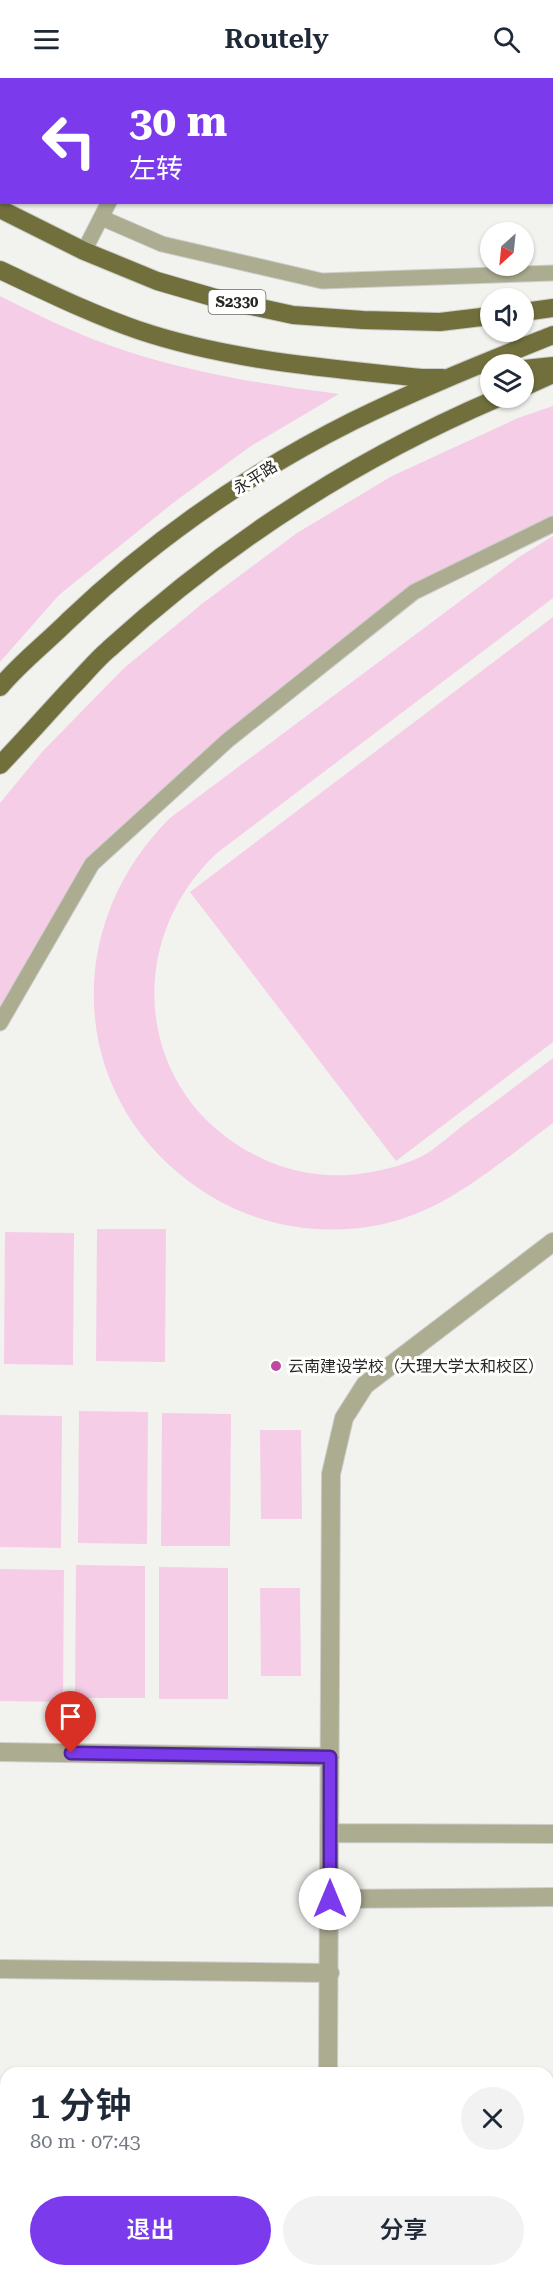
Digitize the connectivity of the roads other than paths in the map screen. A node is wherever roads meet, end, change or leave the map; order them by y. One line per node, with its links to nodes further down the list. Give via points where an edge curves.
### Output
1 (108, 204): 3 (lane)
2 (0, 209): 4 (main road, S2330)
3 (102, 218): 4 (lane); 6 (lane, via 162,244 322,281)
4 (84, 251): 9 (main road, S2330, via 157,281 293,315 440,322)
5 (0, 270): 15 (main road, via 137,330 185,344 287,364)
6 (553, 273)
7 (553, 308): 8 (main road)
8 (534, 311)
9 (480, 317)
10 (553, 335): 15 (main road, 永平路)
11 (553, 366): 12 (main road)
12 (534, 368)
13 (480, 374): 15 (main road)
14 (553, 374): 16 (main road)
15 (448, 378): 19 (main road, 永平路, via 309,444 214,503 125,571)
16 (534, 383)
17 (480, 405): 20 (main road, via 328,484 230,550 107,650)
18 (553, 524): 21 (lane, via 414,592 219,748 92,864)
19 (0, 687)
20 (0, 765)
21 (0, 1023)
22 (553, 1242): 24 (street, via 365,1385 344,1418 332,1474)
23 (0, 1752): 24 (street)
24 (330, 1757): 25 (street)
25 (330, 1833): 26 (street); 28 (street)
26 (553, 1834)
27 (553, 1897): 28 (street)
28 (330, 1899): 30 (street)
29 (0, 1969): 30 (street)
30 (330, 1973): 31 (street)
31 (328, 2067)

